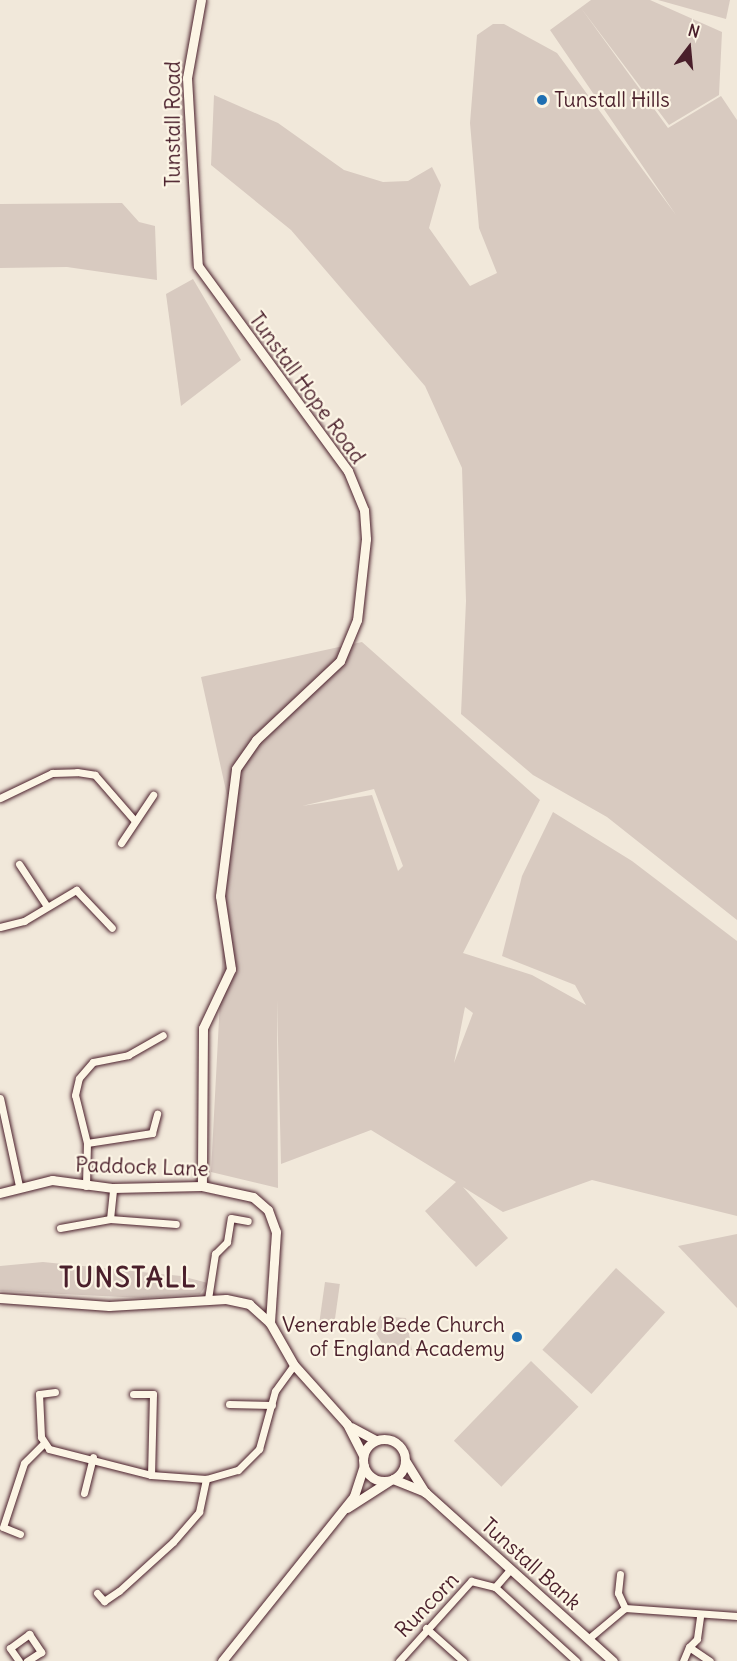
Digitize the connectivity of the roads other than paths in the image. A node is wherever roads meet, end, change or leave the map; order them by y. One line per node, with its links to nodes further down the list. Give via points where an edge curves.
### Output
1 (201, 0): 2 (street, Tunstall Road, via 187,78)
2 (195, 248): 18 (street, Tunstall Hope Road, via 198,266 277,381 348,471 364,510 366,539 357,620 340,661 256,740 236,769 220,896 231,969 203,1028)
3 (153, 795): 5 (street)
4 (0, 798): 5 (street, via 52,773 77,772 94,775)
5 (135, 821): 6 (street)
6 (120, 843)
7 (19, 864): 8 (street)
8 (46, 905): 9 (street, via 24,921); 10 (street, via 76,890)
9 (0, 927)
10 (112, 928)
11 (163, 1035): 15 (street, via 128,1055 93,1062 80,1078 75,1095)
12 (0, 1098): 13 (street)
13 (2, 1113): 16 (street)
14 (157, 1114): 15 (street, via 152,1133)
15 (87, 1143): 17 (street)
16 (19, 1186): 17 (street, Paddock Lane, via 52,1180); 20 (street, Paddock Lane)
17 (86, 1186): 19 (street, Paddock Lane)
18 (202, 1186): 19 (street, Paddock Lane); 25 (street, Paddock Lane, via 254,1197 268,1210 276,1232)
19 (113, 1188): 21 (street)
20 (0, 1193)
21 (110, 1219): 23 (street); 24 (street)
22 (248, 1221): 27 (street, via 231,1218 226,1242 215,1254)
23 (176, 1224)
24 (60, 1228)
25 (268, 1290): 28 (street, Paddock Lane); 29 (street, Paddock Lane)
26 (0, 1298): 27 (street, via 109,1306)
27 (208, 1299): 28 (street, via 235,1300)
28 (255, 1308): 29 (street)
29 (270, 1323): 30 (street)
30 (294, 1365): 34 (street, via 280,1382); 35 (street)
31 (55, 1392): 37 (street, via 39,1394)
32 (133, 1394): 41 (street, via 153,1394)
33 (229, 1404): 34 (street)
34 (272, 1405): 42 (street, via 268,1431 251,1459 238,1470)
35 (347, 1424): 36 (street); 39 (street)
36 (375, 1440): 39 (street); 40 (street, via 392,1440)
37 (44, 1443): 38 (street, via 58,1454); 47 (street, via 24,1463 3,1527)
38 (93, 1457): 41 (street); 45 (street)
39 (364, 1461): 43 (street, via 370,1476); 46 (street)
40 (406, 1462): 43 (street); 44 (street, Tunstall Bank)
41 (151, 1475): 42 (street)
42 (206, 1479): 51 (street, via 199,1512 173,1542 119,1591 104,1601)
43 (391, 1480): 44 (street, Tunstall Bank); 46 (street)
44 (425, 1492): 48 (street, Tunstall Bank)
45 (84, 1493)
46 (345, 1508): 60 (street, via 296,1562)
47 (20, 1534)
48 (510, 1570): 50 (street, Runcorn); 56 (street, Tunstall Bank)
49 (620, 1574): 52 (street, via 618,1593)
50 (495, 1587): 55 (street, Runcorn, via 471,1581); 63 (street)
51 (98, 1593)
52 (625, 1608): 54 (street, via 644,1605); 56 (street)
53 (737, 1616): 54 (street)
54 (700, 1617): 57 (street, via 697,1639)
55 (426, 1628): 61 (street, Runcorn); 62 (street)
56 (588, 1639): 64 (street, Tunstall Bank)
57 (689, 1647): 65 (street); 66 (street)
58 (19, 1661): 59 (street, via 10,1648 29,1634 41,1652)
59 (27, 1661)
60 (222, 1661)
61 (399, 1661)
62 (463, 1661)
63 (576, 1661)
64 (613, 1661)
65 (683, 1661)
66 (710, 1661)

